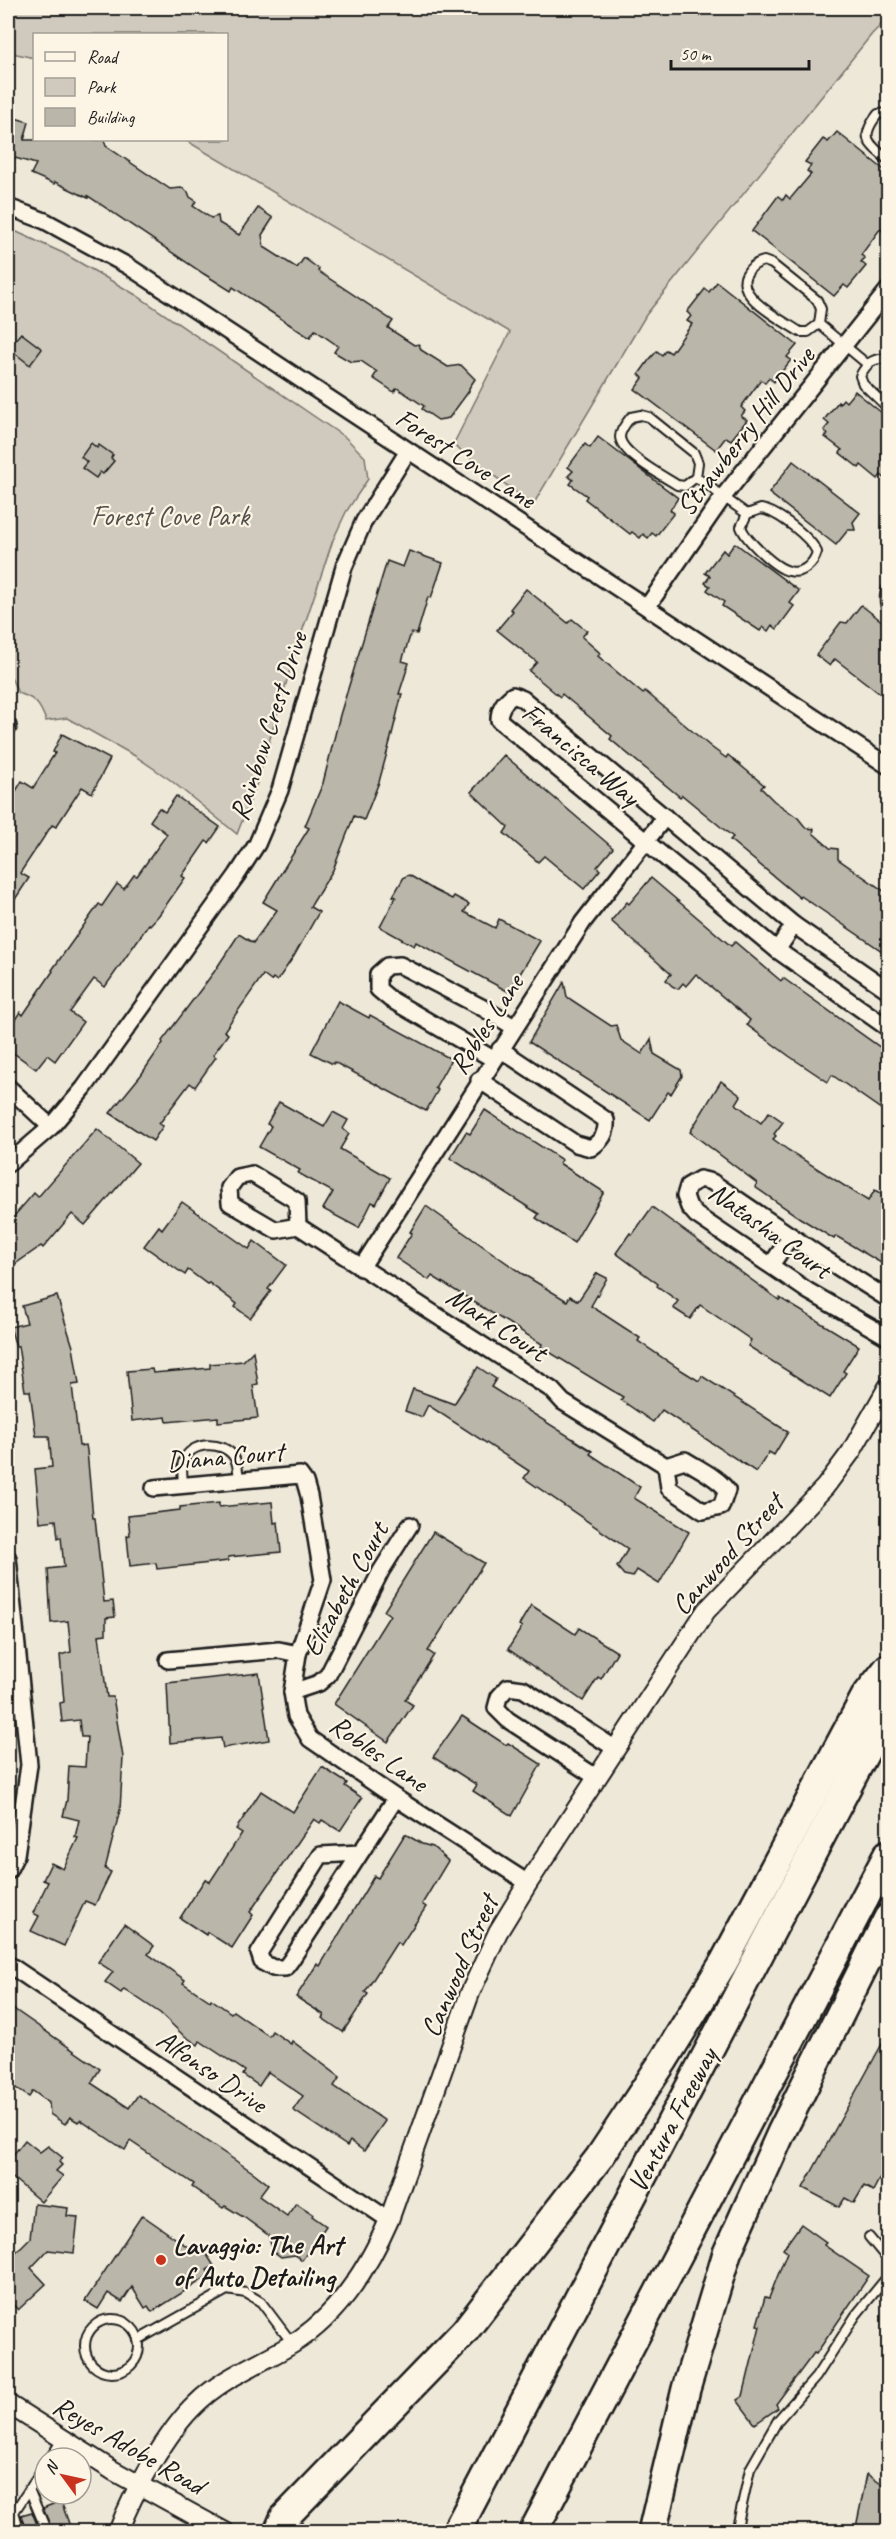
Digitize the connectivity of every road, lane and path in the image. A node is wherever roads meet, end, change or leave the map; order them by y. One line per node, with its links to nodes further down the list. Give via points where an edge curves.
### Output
1 (888, 113): 2 (lane, via 878,114 866,134 870,145)
2 (888, 160)
3 (8, 207): 10 (street, Forest Cove Lane, via 45,220 128,266)
4 (888, 290): 6 (street, Strawberry Hill Drive)
5 (819, 324): 5 (lane, via 821,309 817,300 772,264 754,264 746,273 743,283 747,294 770,313 800,332 808,332); 6 (lane)
6 (844, 345): 8 (lane); 12 (street, Strawberry Hill Drive)
7 (888, 359): 8 (lane)
8 (867, 364): 9 (lane, via 860,376 863,384)
9 (888, 408)
10 (408, 451): 15 (street, Forest Cove Lane); 28 (street, Rainbow Crest Drive, via 364,521 344,567 280,790 257,844 84,1088)
11 (696, 477): 11 (lane, via 698,463 694,453 649,417 632,417 620,437 624,448 677,485 685,486); 12 (lane)
12 (723, 497): 13 (lane); 15 (street, Strawberry Hill Drive)
13 (747, 514): 13 (lane, via 741,527 744,535 769,559 789,572 810,566 817,552 813,543 771,510)
14 (888, 587): 16 (lane)
15 (647, 607): 17 (street, Forest Cove Lane)
16 (888, 610)
17 (888, 766)
18 (665, 817): 19 (street, Robles Lane); 19 (street, Francisca Way, via 523,699 513,695 506,701 499,720); 20 (street, Francisca Way)
19 (646, 841): 21 (street, Francisca Way); 23 (street, Robles Lane, via 583,922)
20 (794, 925): 21 (street); 22 (street, Francisca Way)
21 (777, 950): 24 (street, Francisca Way)
22 (888, 990)
23 (514, 1027): 25 (street, Robles Lane); 25 (street, via 400,965 387,966 378,974 378,989 390,999)
24 (888, 1028)
25 (496, 1054): 26 (street, Robles Lane); 26 (street, via 606,1120 602,1140 591,1148 576,1144)
26 (479, 1080): 33 (street, Robles Lane)
27 (8, 1087): 28 (street)
28 (51, 1127): 29 (street, Rainbow Crest Drive)
29 (8, 1164)
30 (298, 1226): 30 (street, via 297,1201 252,1174 237,1177 228,1188 230,1203 276,1230); 33 (street, Mark Court)
31 (791, 1236): 32 (street); 32 (street, Natasha Court, via 712,1182 700,1179 688,1186 685,1196 696,1215); 34 (street, Natasha Court)
32 (771, 1265): 35 (street, Natasha Court)
33 (361, 1268): 37 (street, Mark Court)
34 (888, 1299)
35 (888, 1337)
36 (888, 1386): 49 (street, Canwood Street, via 851,1452 825,1487 706,1611)
37 (666, 1466)
38 (300, 1475): 39 (street, Diana Court); 44 (street, Robles Lane, via 309,1496 323,1580)
39 (239, 1479): 40 (street, Diana Court); 40 (lane, via 236,1460 214,1444 186,1456 182,1463)
40 (183, 1485): 41 (street, Diana Court)
41 (154, 1488)
42 (410, 1525): 47 (street, Elizabeth Court, via 381,1570 328,1675 319,1683)
43 (8, 1558): 54 (street, via 30,1766 16,1856)
44 (298, 1654): 45 (street, via 279,1650); 47 (street, Robles Lane)
45 (168, 1660)
46 (888, 1668): 74 (highway, via 864,1697 724,1962 598,2158 464,2332 284,2518)
47 (292, 1692): 51 (street, Robles Lane, via 296,1716 310,1739)
48 (888, 1710): 75 (highway, Ventura Freeway)
49 (616, 1749): 50 (street, Canwood Street); 50 (street, via 523,1689 508,1687 499,1697 496,1708 508,1720)
50 (597, 1777): 55 (street, Canwood Street)
51 (396, 1798): 52 (street); 55 (street, Robles Lane)
52 (360, 1853): 52 (street, via 285,1968 273,1968 262,1962 260,1953 321,1855)
53 (888, 1854): 76 (highway)
54 (8, 1871)
55 (528, 1883): 58 (street, Canwood Street, via 498,1932 470,1993)
56 (888, 1918): 77 (highway, via 781,2133 727,2253 686,2389)
57 (8, 1964): 58 (street, Alfonso Drive)
58 (389, 2220): 63 (street, Canwood Street, via 374,2254 349,2292)
59 (869, 2237): 60 (lane)
60 (888, 2260)
61 (888, 2276): 78 (lane, via 856,2315 816,2377 778,2420 750,2469)
62 (138, 2340): 62 (lane, via 135,2358 122,2371 104,2372 96,2368 86,2353 87,2336 105,2320 122,2321); 63 (lane, via 227,2290 261,2302)
63 (292, 2343): 68 (street, Canwood Street, via 232,2375 196,2403 171,2432)
64 (8, 2404): 65 (street, Reyes Adobe Road)
65 (62, 2440): 66 (lane); 68 (street, Reyes Adobe Road)
66 (58, 2446)
67 (33, 2483): 69 (lane)
68 (141, 2485): 72 (street, Canwood Street); 73 (street, Reyes Adobe Road)
69 (29, 2489): 70 (lane, via 14,2512); 71 (lane)
70 (20, 2532)
71 (47, 2532)
72 (118, 2532)
73 (225, 2532)
74 (278, 2532)
75 (456, 2532)
76 (533, 2532)
77 (652, 2532)
78 (736, 2532)

